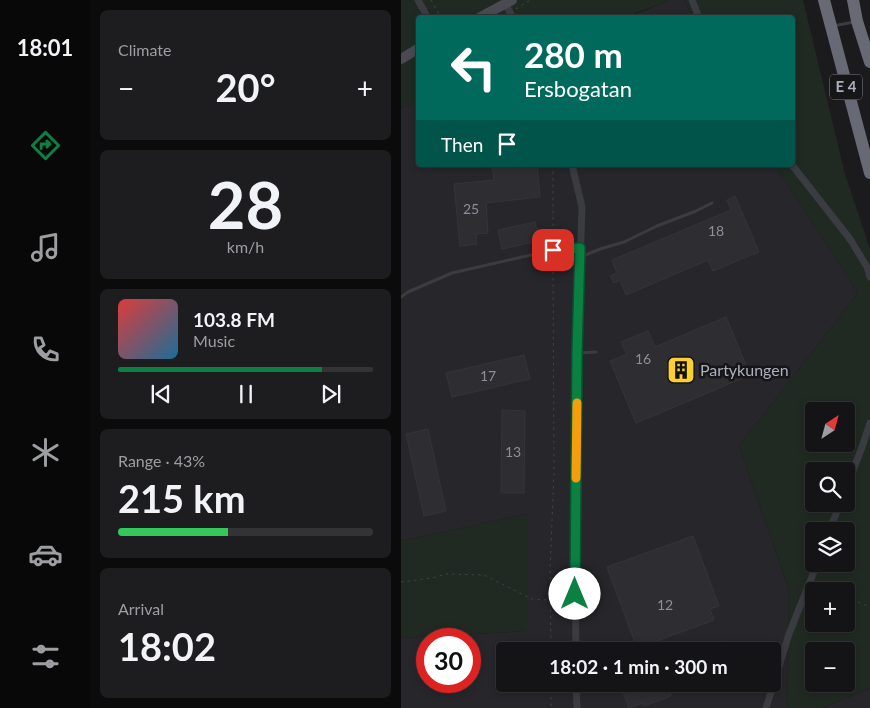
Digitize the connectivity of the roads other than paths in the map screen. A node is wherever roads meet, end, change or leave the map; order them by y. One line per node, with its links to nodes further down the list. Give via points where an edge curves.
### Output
1 (418, 0): 6 (street)
2 (692, 0): 9 (street)
3 (823, 0): 11 (highway, E 4)
4 (853, 0): 10 (highway, E 4)
5 (509, 2): 7 (street); 8 (street)
6 (426, 15)
7 (485, 15)
8 (512, 15)
9 (698, 15)
10 (857, 21): 11 (lane); 14 (highway, E 4)
11 (830, 26): 17 (highway, E 4)
12 (416, 50): 13 (street)
13 (401, 59)
14 (870, 62)
15 (573, 167): 19 (street, via 582,207)
16 (794, 167): 21 (street, via 850,239)
17 (870, 173)
18 (711, 203): 20 (lane, via 623,242)
19 (580, 248): 20 (street); 22 (lane, via 553,250 452,273)
20 (580, 257): 24 (street)
21 (870, 276)
22 (401, 297)
23 (596, 352): 24 (lane)
24 (577, 353): 28 (street)
25 (870, 423): 26 (street)
26 (855, 465)
27 (814, 572): 31 (street, via 789,634)
28 (576, 642)
29 (577, 692): 30 (street)
30 (577, 708)
31 (766, 708)

